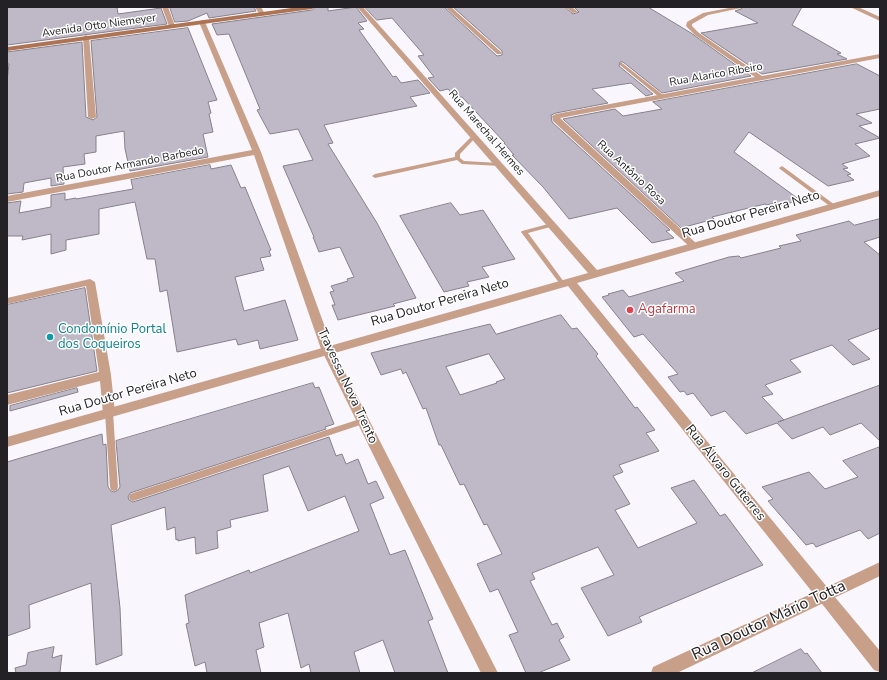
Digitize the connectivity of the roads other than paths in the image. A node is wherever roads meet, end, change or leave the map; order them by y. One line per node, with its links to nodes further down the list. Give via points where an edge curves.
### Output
1 (165, 7): 13 (street)
2 (258, 7): 10 (street)
3 (308, 7): 10 (main road, Avenida Otto Niemeyer)
4 (360, 7): 23 (street, Rua Marechal Hermes)
5 (448, 7): 16 (street)
6 (568, 7): 9 (street)
7 (853, 7): 11 (street)
8 (738, 8): 19 (street, via 702,16 692,20 689,26)
9 (575, 12)
10 (262, 14): 12 (main road, Avenida Otto Niemeyer)
11 (880, 19)
12 (202, 22): 13 (main road, Avenida Otto Niemeyer); 24 (street, Travessa Nova Trento)
13 (172, 26): 14 (main road, Avenida Otto Niemeyer)
14 (86, 38): 15 (main road, Avenida Otto Niemeyer); 21 (street)
15 (7, 49)
16 (499, 53)
17 (880, 56): 19 (street, Rua Alarico Ribeiro)
18 (621, 64): 20 (lane)
19 (761, 78): 20 (street, Rua Alarico Ribeiro)
20 (660, 96): 22 (street, Rua Alarico Ribeiro)
21 (92, 116)
22 (556, 116): 33 (street, Rua Antônio Rosa, via 556,119)
23 (474, 136): 25 (lane, via 457,154); 26 (street, Rua Marechal Hermes)
24 (257, 152): 30 (street, Rua Doutor Armando Barbedo); 37 (street, Travessa Nova Trento)
25 (458, 158): 26 (lane, via 462,162); 28 (lane)
26 (499, 165): 32 (street, Rua Marechal Hermes)
27 (782, 168): 31 (lane)
28 (375, 176)
29 (880, 193): 31 (street, Rua Doutor Pereira Neto)
30 (7, 199)
31 (833, 206): 33 (street, Rua Doutor Pereira Neto)
32 (552, 225): 34 (street, Rua Marechal Hermes); 35 (lane, via 524,232)
33 (694, 246): 34 (street, Rua Doutor Pereira Neto)
34 (595, 274): 35 (street, Rua Doutor Pereira Neto)
35 (566, 282): 37 (street, Rua Doutor Pereira Neto); 46 (street, Rua Álvaro Guterres)
36 (7, 301): 38 (street, via 90,282)
37 (327, 350): 40 (street, Rua Doutor Pereira Neto); 41 (street, Travessa Nova Trento)
38 (105, 374): 39 (street); 40 (street)
39 (7, 400)
40 (109, 413): 42 (street, Rua Doutor Pereira Neto); 43 (lane)
41 (363, 421): 44 (lane); 48 (street, Travessa Nova Trento)
42 (7, 442)
43 (114, 487)
44 (133, 497)
45 (880, 569): 46 (street, Rua Doutor Mário Totta)
46 (824, 595): 47 (street, Rua Álvaro Guterres); 49 (street, Rua Doutor Mário Totta)
47 (880, 664)
48 (490, 673)
49 (659, 673)

